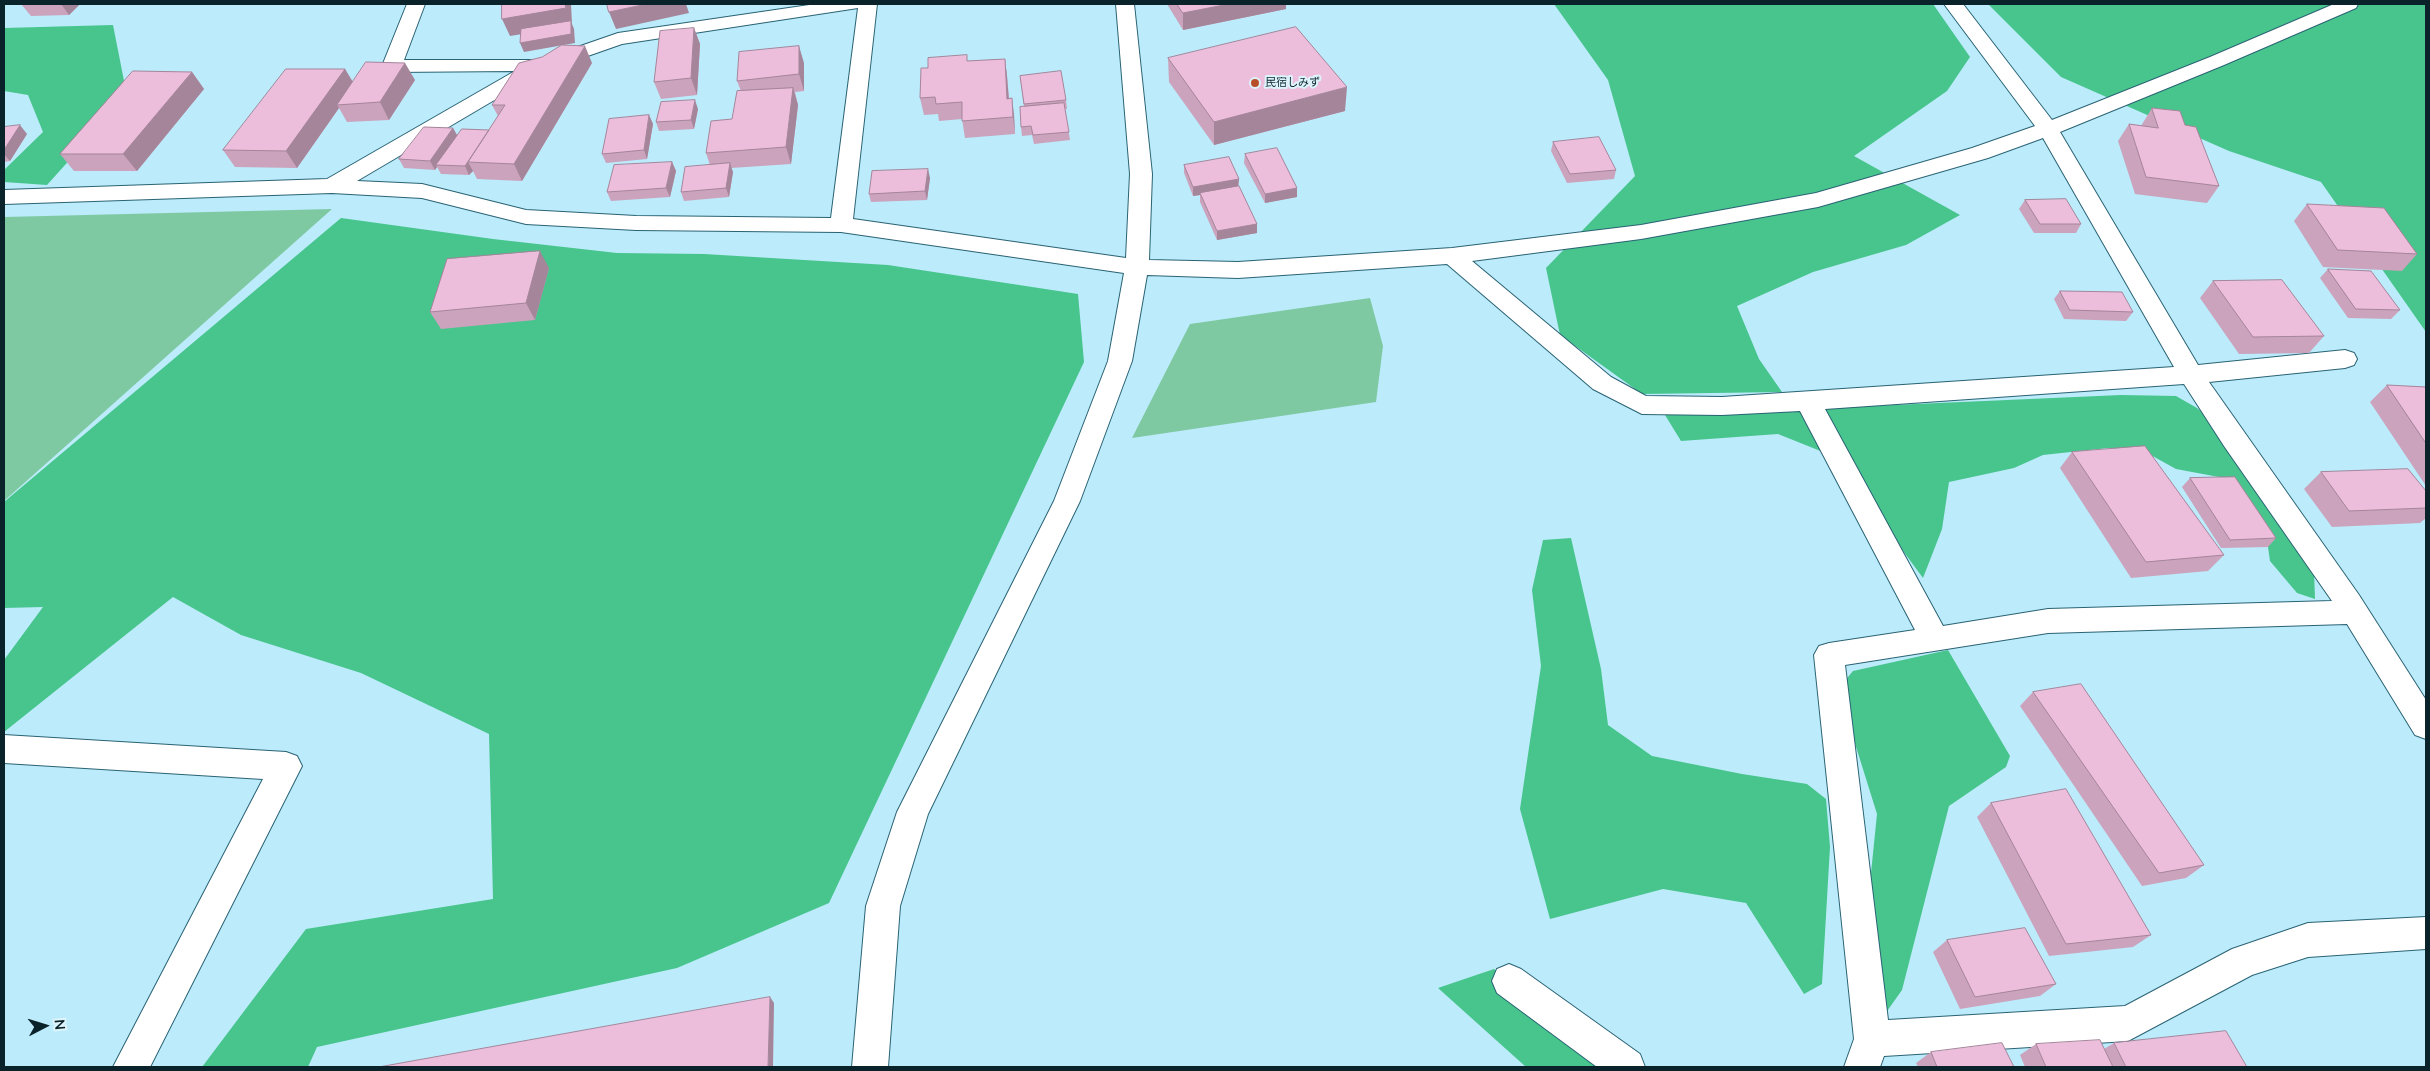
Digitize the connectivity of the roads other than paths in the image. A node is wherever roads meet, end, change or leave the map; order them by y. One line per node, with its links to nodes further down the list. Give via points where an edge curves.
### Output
1 (416, 4): 8 (street, via 392,66)
2 (852, 4): 7 (street)
3 (868, 4): 12 (street)
4 (1125, 4): 14 (street, via 1142,174)
5 (1953, 4): 9 (street)
6 (2349, 4): 9 (street)
7 (804, 7): 8 (street, via 618,38)
8 (543, 65): 10 (street)
9 (2048, 129): 13 (street, via 1980,153 1818,200 1641,232); 16 (street)
10 (332, 186): 11 (street); 12 (street, via 422,191 526,217 636,223)
11 (4, 197)
12 (840, 225): 14 (street)
13 (1452, 256): 14 (street, via 1238,270); 17 (street, via 1602,383 1642,405 1722,406)
14 (1137, 267): 26 (street, via 1120,361 1067,501 913,812 883,906)
15 (2345, 359): 16 (street)
16 (2191, 375): 17 (street); 18 (street)
17 (1808, 401): 19 (street)
18 (2354, 612): 19 (street, via 2048,621); 20 (street)
19 (1935, 639): 24 (street, via 1829,655)
20 (2426, 726)
21 (4, 750): 25 (street, via 286,766)
22 (2426, 933): 24 (street, via 2308,940 2244,961 2128,1023)
23 (1509, 981): 27 (street)
24 (1867, 1053)
25 (131, 1067)
26 (870, 1067)
27 (1627, 1067)

